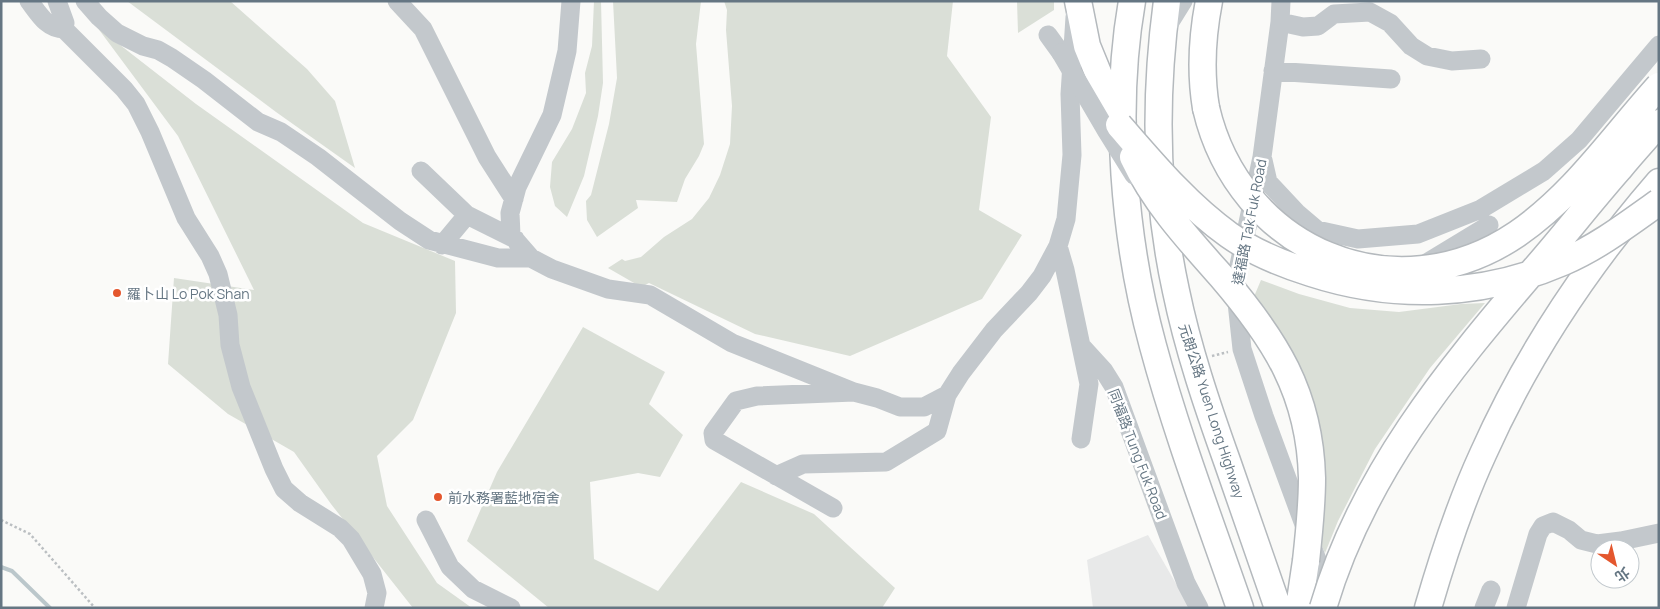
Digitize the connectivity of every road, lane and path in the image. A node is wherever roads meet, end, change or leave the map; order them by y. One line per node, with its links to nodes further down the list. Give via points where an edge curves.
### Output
1 (29, 1): 13 (street, via 44,22)
2 (57, 1): 13 (street)
3 (85, 1): 32 (street, via 118,33 172,58 258,122 281,132 318,157 400,221)
4 (397, 1): 26 (street, via 423,29 487,157)
5 (571, 1): 26 (street, via 567,51 552,115)
6 (1077, 1): 22 (highway, via 1087,46); 33 (street, via 1070,94 1072,155 1066,219)
7 (1132, 1): 51 (highway, via 1123,96 1124,154 1137,276 1166,392)
8 (1167, 1): 14 (highway, 元朗公路 Yuen Long Highway)
9 (1183, 1): 14 (street)
10 (1209, 1): 35 (highway, bridge, via 1202,55 1206,108 1214,137 1232,176 1251,201 1284,231 1324,254 1353,264)
11 (1281, 1): 12 (street, 達福路 Tak Fuk Road)
12 (1280, 22): 17 (street, via 1303,27 1318,26 1334,14 1370,12 1390,23 1411,46 1427,56 1452,60); 18 (street, 達福路 Tak Fuk Road)
13 (64, 29): 48 (street, via 136,104 186,218 218,274 241,387 274,469 284,489 351,539 372,574 377,593)
14 (1163, 32): 52 (highway, 元朗公路 Yuen Long Highway, via 1159,161 1176,289 1205,399)
15 (1048, 35): 30 (street, bridge, via 1136,178)
16 (1659, 45): 23 (street, via 1578,140 1544,171 1481,209 1418,234 1358,239 1317,230 1268,182)
17 (1481, 59)
18 (1273, 71): 19 (street); 23 (street, 達福路 Tak Fuk Road)
19 (1390, 80)
20 (1659, 86): 35 (highway, bridge, via 1575,183 1525,228 1465,260)
21 (1659, 123): 54 (highway, bridge, via 1477,338 1424,407 1367,500 1338,563)
22 (1119, 125): 27 (highway, bridge, via 1153,165 1231,236 1280,263 1326,278 1372,287 1438,292 1524,276 1581,254); 30 (highway, bridge, via 1142,176)
23 (1262, 157): 37 (street, 達福路 Tak Fuk Road, via 1235,284)
24 (421, 171): 28 (street)
25 (1659, 182): 56 (highway, bridge, via 1583,277 1506,406 1459,511)
26 (514, 199): 31 (street, via 510,213 511,235)
27 (1659, 202)
28 (467, 215): 31 (street); 32 (street)
29 (1489, 225): 35 (street)
30 (1180, 230): 53 (highway, bridge, via 1272,342 1290,375 1301,405 1308,437 1312,487)
31 (515, 240): 34 (street)
32 (442, 245): 34 (street, via 498,258)
33 (1058, 246): 36 (street, 同福路 Tung Fuk Road); 40 (street, via 1042,276 994,330)
34 (530, 258): 39 (street, via 608,289 650,295 732,343)
35 (1414, 270)
36 (1083, 348): 41 (street, via 1089,384); 50 (street, 同福路 Tung Fuk Road, via 1114,387 1186,583)
37 (1242, 348): 38 (path); 55 (street, 達福路 Tak Fuk Road)
38 (1205, 358)
39 (854, 392): 40 (street, via 900,407 924,407); 42 (street, via 757,396 736,402 713,432 714,440)
40 (947, 395): 42 (street, via 937,431 886,462 803,464)
41 (1081, 439)
42 (776, 476): 43 (street)
43 (833, 508)
44 (1, 520): 47 (path, via 30,534)
45 (426, 520): 49 (street, via 450,567 473,589)
46 (1659, 533): 57 (street, via 1596,544 1581,540 1554,522 1544,526 1538,534)
47 (95, 608)
48 (374, 608)
49 (511, 608)
50 (1199, 608)
51 (1240, 608)
52 (1278, 608)
53 (1299, 608)
54 (1323, 608)
55 (1334, 608)
56 (1428, 608)
57 (1516, 608)

